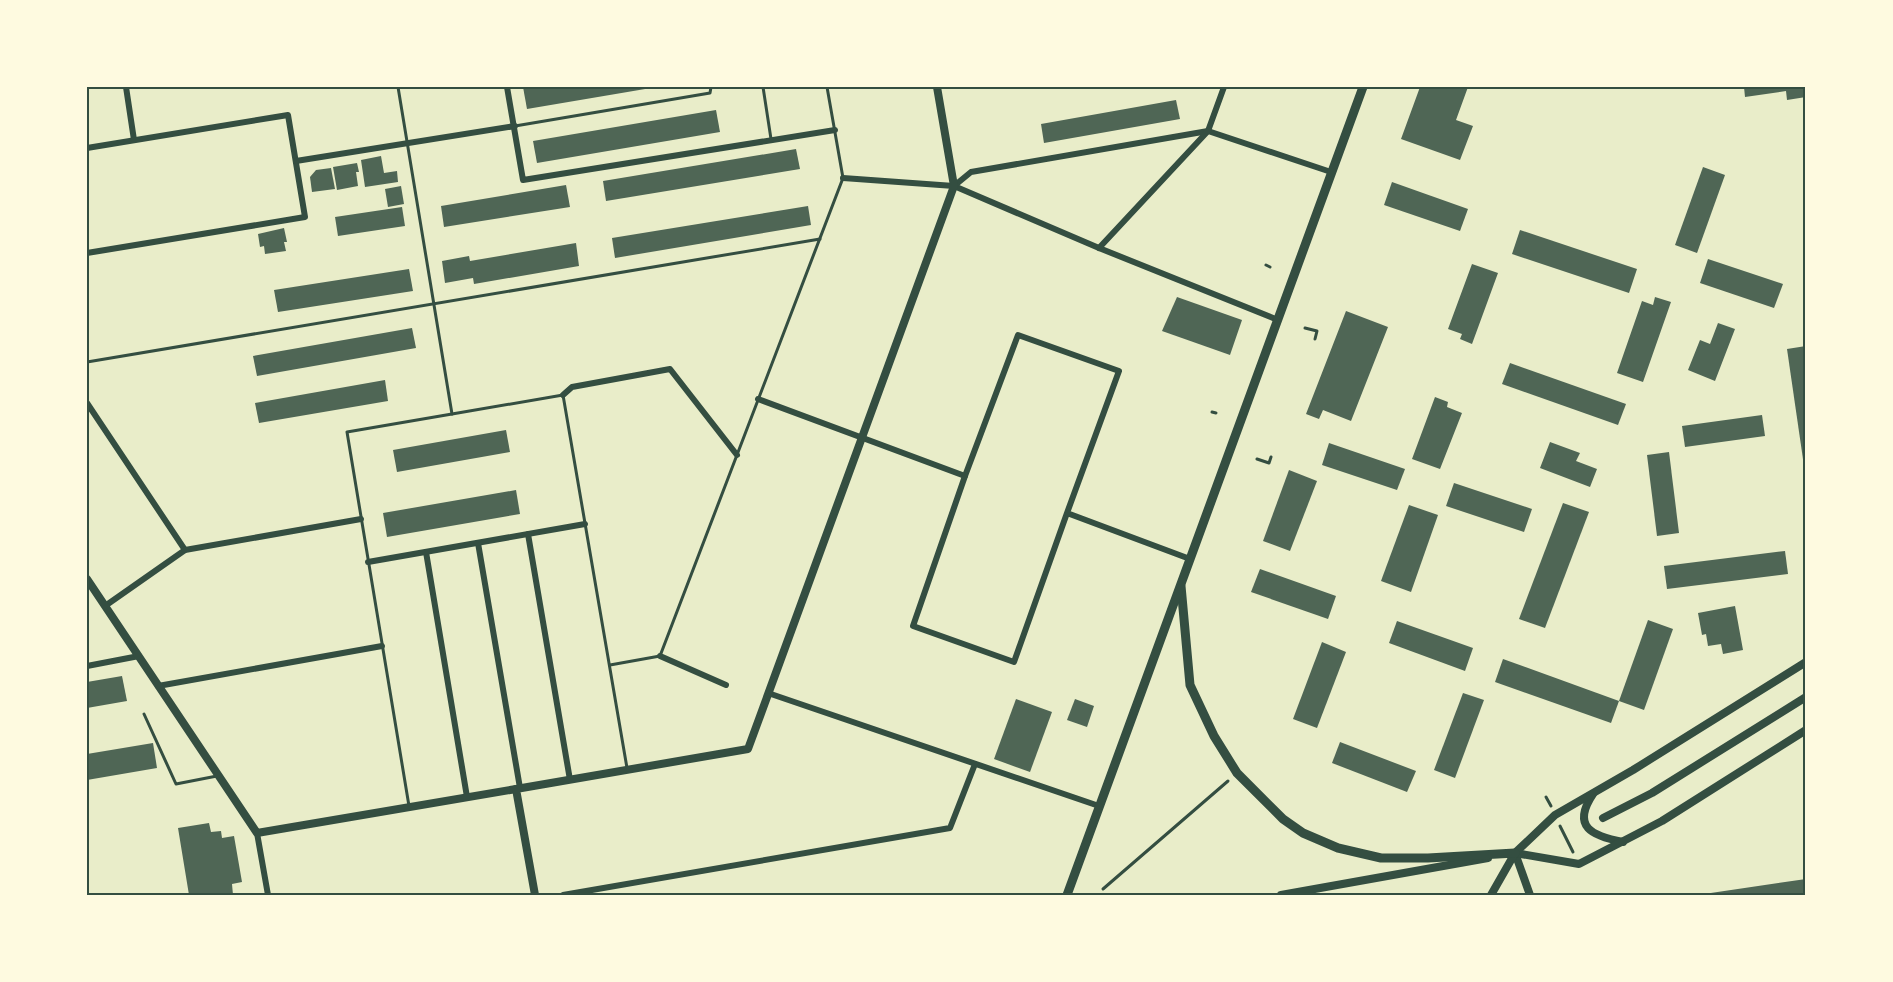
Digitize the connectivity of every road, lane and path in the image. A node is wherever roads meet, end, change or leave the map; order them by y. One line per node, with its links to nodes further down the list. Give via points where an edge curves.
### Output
1 (126, 87): 13 (street)
2 (398, 87): 15 (lane)
3 (507, 87): 10 (street)
4 (711, 87): 10 (lane, via 710,93)
5 (763, 87): 14 (lane)
6 (827, 87): 11 (lane)
7 (937, 87): 20 (street)
8 (1224, 87): 12 (street)
9 (1363, 87): 18 (main road)
10 (514, 126): 14 (street, via 523,180); 15 (street)
11 (835, 130): 14 (street); 19 (lane)
12 (1208, 131): 18 (street); 20 (street, via 971,172); 22 (street)
13 (134, 140): 16 (street); 17 (street, via 288,115)
14 (771, 140)
15 (407, 144): 17 (street); 24 (lane)
16 (87, 148)
17 (296, 161): 23 (street, via 305,217)
18 (1331, 172): 25 (main road)
19 (843, 178): 20 (street); 21 (lane)
20 (954, 186): 22 (street); 33 (street)
21 (820, 239): 24 (lane); 30 (lane)
22 (1099, 248): 25 (street)
23 (87, 252)
24 (434, 306): 28 (lane); 32 (lane)
25 (1278, 320): 45 (main road)
26 (1305, 328): 27 (path, via 1317,331)
27 (1315, 339)
28 (87, 362)
29 (563, 395): 32 (lane); 34 (street, via 572,387 670,369); 40 (lane)
30 (758, 399): 33 (street); 34 (lane)
31 (87, 403): 43 (street)
32 (452, 414): 39 (lane, via 347,432)
33 (862, 437): 37 (street); 58 (street)
34 (737, 455): 51 (lane)
35 (1271, 457): 36 (path, via 1269,463)
36 (1257, 459)
37 (965, 476): 38 (street, via 1018,335 1119,371); 38 (street, via 913,626 1014,662)
38 (1067, 513): 45 (street)
39 (361, 519): 43 (street); 46 (lane)
40 (585, 524): 41 (street); 54 (lane)
41 (528, 534): 42 (street); 65 (street)
42 (478, 543): 44 (street); 67 (street)
43 (185, 550): 49 (street)
44 (426, 552): 46 (street); 70 (street)
45 (1190, 559): 48 (main road)
46 (368, 562): 50 (lane)
47 (87, 579): 49 (street)
48 (1181, 584): 71 (main road); 77 (main road, via 1190,685 1237,773 1282,819 1338,848 1381,858)
49 (105, 606): 52 (street)
50 (382, 646): 57 (street); 72 (lane)
51 (660, 656): 54 (lane); 56 (street)
52 (139, 657): 55 (street); 57 (street)
53 (1806, 662): 68 (street)
54 (610, 664): 63 (lane)
55 (87, 666)
56 (726, 685)
57 (158, 686): 64 (street)
58 (768, 693): 62 (street); 63 (street, via 748,749)
59 (1806, 697): 74 (street, via 1652,793)
60 (144, 714): 64 (lane, via 176,784)
61 (1806, 730): 76 (street)
62 (975, 764): 71 (street); 82 (street, via 951,828)
63 (628, 770): 65 (street)
64 (218, 776): 75 (street)
65 (570, 780): 67 (street)
66 (1228, 781): 79 (path)
67 (518, 789): 70 (street); 81 (street)
68 (1595, 791): 73 (street); 76 (street, via 1584,808 1584,819 1592,833)
69 (1546, 797): 73 (path)
70 (467, 798): 72 (street)
71 (1100, 806): 83 (main road)
72 (409, 807): 75 (street)
73 (1555, 814): 77 (street); 78 (path)
74 (1604, 818)
75 (257, 833): 80 (street)
76 (1623, 842): 78 (street)
77 (1515, 853): 78 (street); 84 (street); 85 (street); 86 (street)
78 (1579, 864)
79 (1103, 889)
80 (268, 895)
81 (535, 895)
82 (563, 895)
83 (1067, 895)
84 (1281, 895)
85 (1491, 895)
86 (1530, 895)

